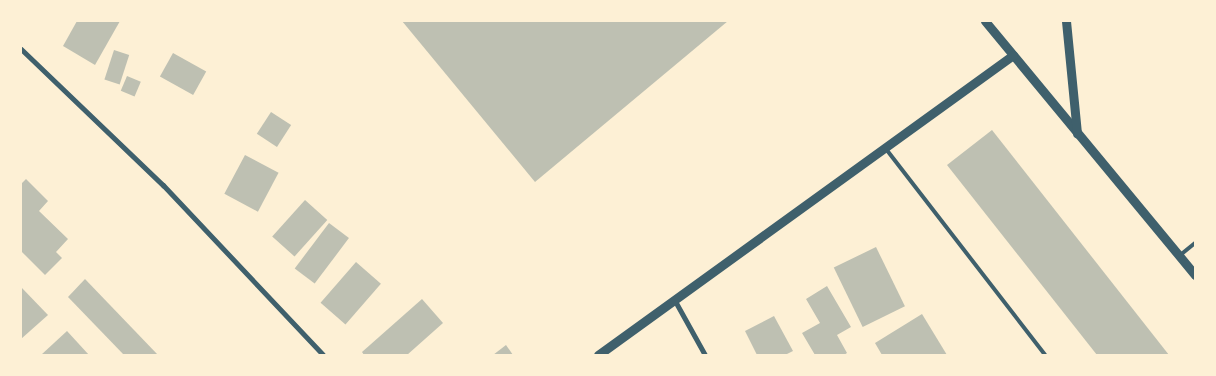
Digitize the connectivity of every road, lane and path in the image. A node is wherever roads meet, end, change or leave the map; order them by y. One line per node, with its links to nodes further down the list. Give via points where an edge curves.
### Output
1 (985, 21): 4 (street)
2 (1066, 21): 5 (street)
3 (21, 49): 11 (street, via 164,185)
4 (1013, 55): 5 (street); 6 (street)
5 (1077, 133): 8 (street)
6 (885, 148): 10 (street); 14 (lane)
7 (1195, 243): 8 (lane)
8 (1179, 256): 9 (street)
9 (1195, 275)
10 (675, 301): 12 (street); 13 (street)
11 (323, 355)
12 (598, 355)
13 (705, 355)
14 (1045, 355)

